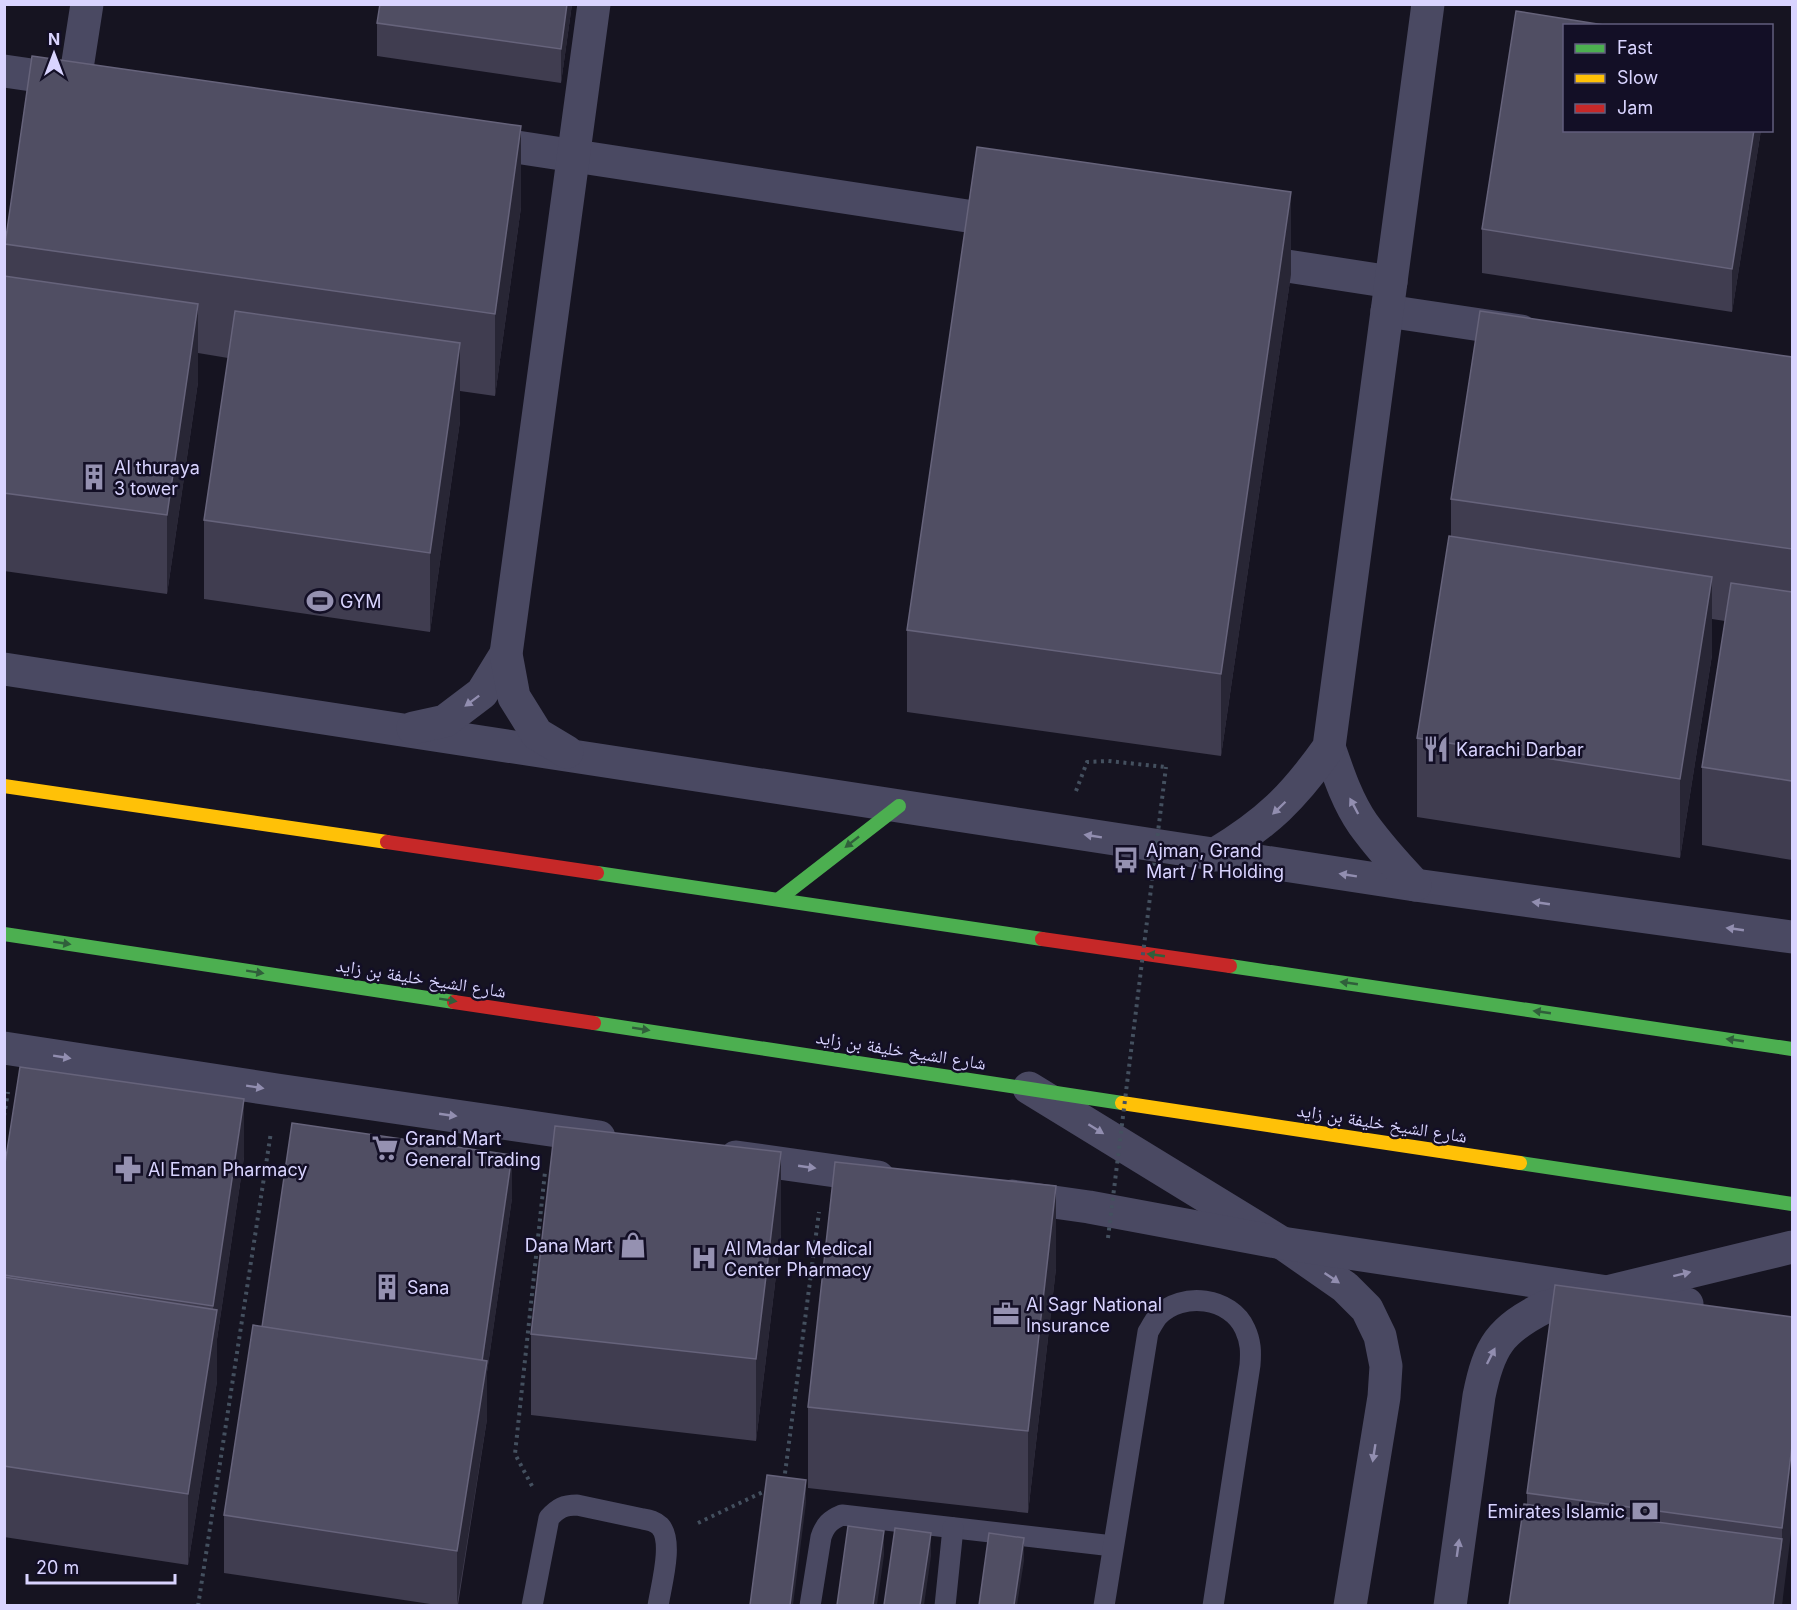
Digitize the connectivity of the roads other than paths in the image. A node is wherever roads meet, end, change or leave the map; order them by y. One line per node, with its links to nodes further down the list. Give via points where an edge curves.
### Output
1 (87, 4): 5 (street)
2 (594, 4): 8 (street)
3 (1428, 4): 11 (street)
4 (4, 71): 5 (street)
5 (75, 81): 6 (street)
6 (110, 86)
7 (446, 136): 8 (street)
8 (574, 156): 9 (street); 13 (street)
9 (1048, 229)
10 (1214, 254): 11 (street)
11 (1389, 296): 12 (street); 16 (street)
12 (1549, 335)
13 (506, 654): 15 (street, one-way to 15, via 482,693 445,721); 17 (street, via 514,697 537,734)
14 (4, 669): 15 (street)
15 (403, 730): 17 (street)
16 (1329, 747): 20 (street, one-way to 20, via 1279,809 1248,835); 21 (street, one-way to 16, via 1362,822)
17 (573, 756): 19 (street)
18 (4, 786): 22 (main road)
19 (898, 806): 20 (street, one-way to 19); 22 (main road, one-way to 22)
20 (1214, 855): 21 (street, one-way to 20)
21 (1415, 885): 24 (street, one-way to 21)
22 (779, 899): 26 (main road, one-way to 22)
23 (4, 934): 27 (main road, شارع الشيخ خليفة بن زايد, one-way to 27)
24 (1792, 937)
25 (4, 1048): 28 (street, one-way to 28)
26 (1792, 1049)
27 (1029, 1088): 32 (main road, شارع الشيخ خليفة بن زايد); 33 (street, one-way to 33)
28 (630, 1141)
29 (710, 1153): 30 (street, one-way to 30)
30 (905, 1181)
31 (986, 1193): 33 (street, via 1089,1207)
32 (1792, 1204)
33 (1282, 1243): 35 (street); 45 (street, one-way to 45, via 1345,1287 1366,1309 1380,1336 1386,1366)
34 (1792, 1247): 35 (street, one-way to 34)
35 (1608, 1292): 36 (street); 46 (street, one-way to 35, via 1479,1396 1485,1367 1498,1341 1519,1320 1545,1307)
36 (1712, 1308)
37 (953, 1528): 38 (lane); 41 (lane, via 853,1515 832,1519 821,1538); 42 (lane)
38 (1113, 1546): 43 (lane); 44 (lane, via 1148,1332 1159,1316 1175,1305 1195,1300 1214,1302 1232,1312 1245,1327 1251,1346)
39 (531, 1605): 40 (lane, via 549,1518 556,1510 577,1506 654,1521 662,1528 667,1548)
40 (658, 1605)
41 (810, 1605)
42 (945, 1605)
43 (1104, 1605)
44 (1213, 1605)
45 (1350, 1605)
46 (1450, 1605)

